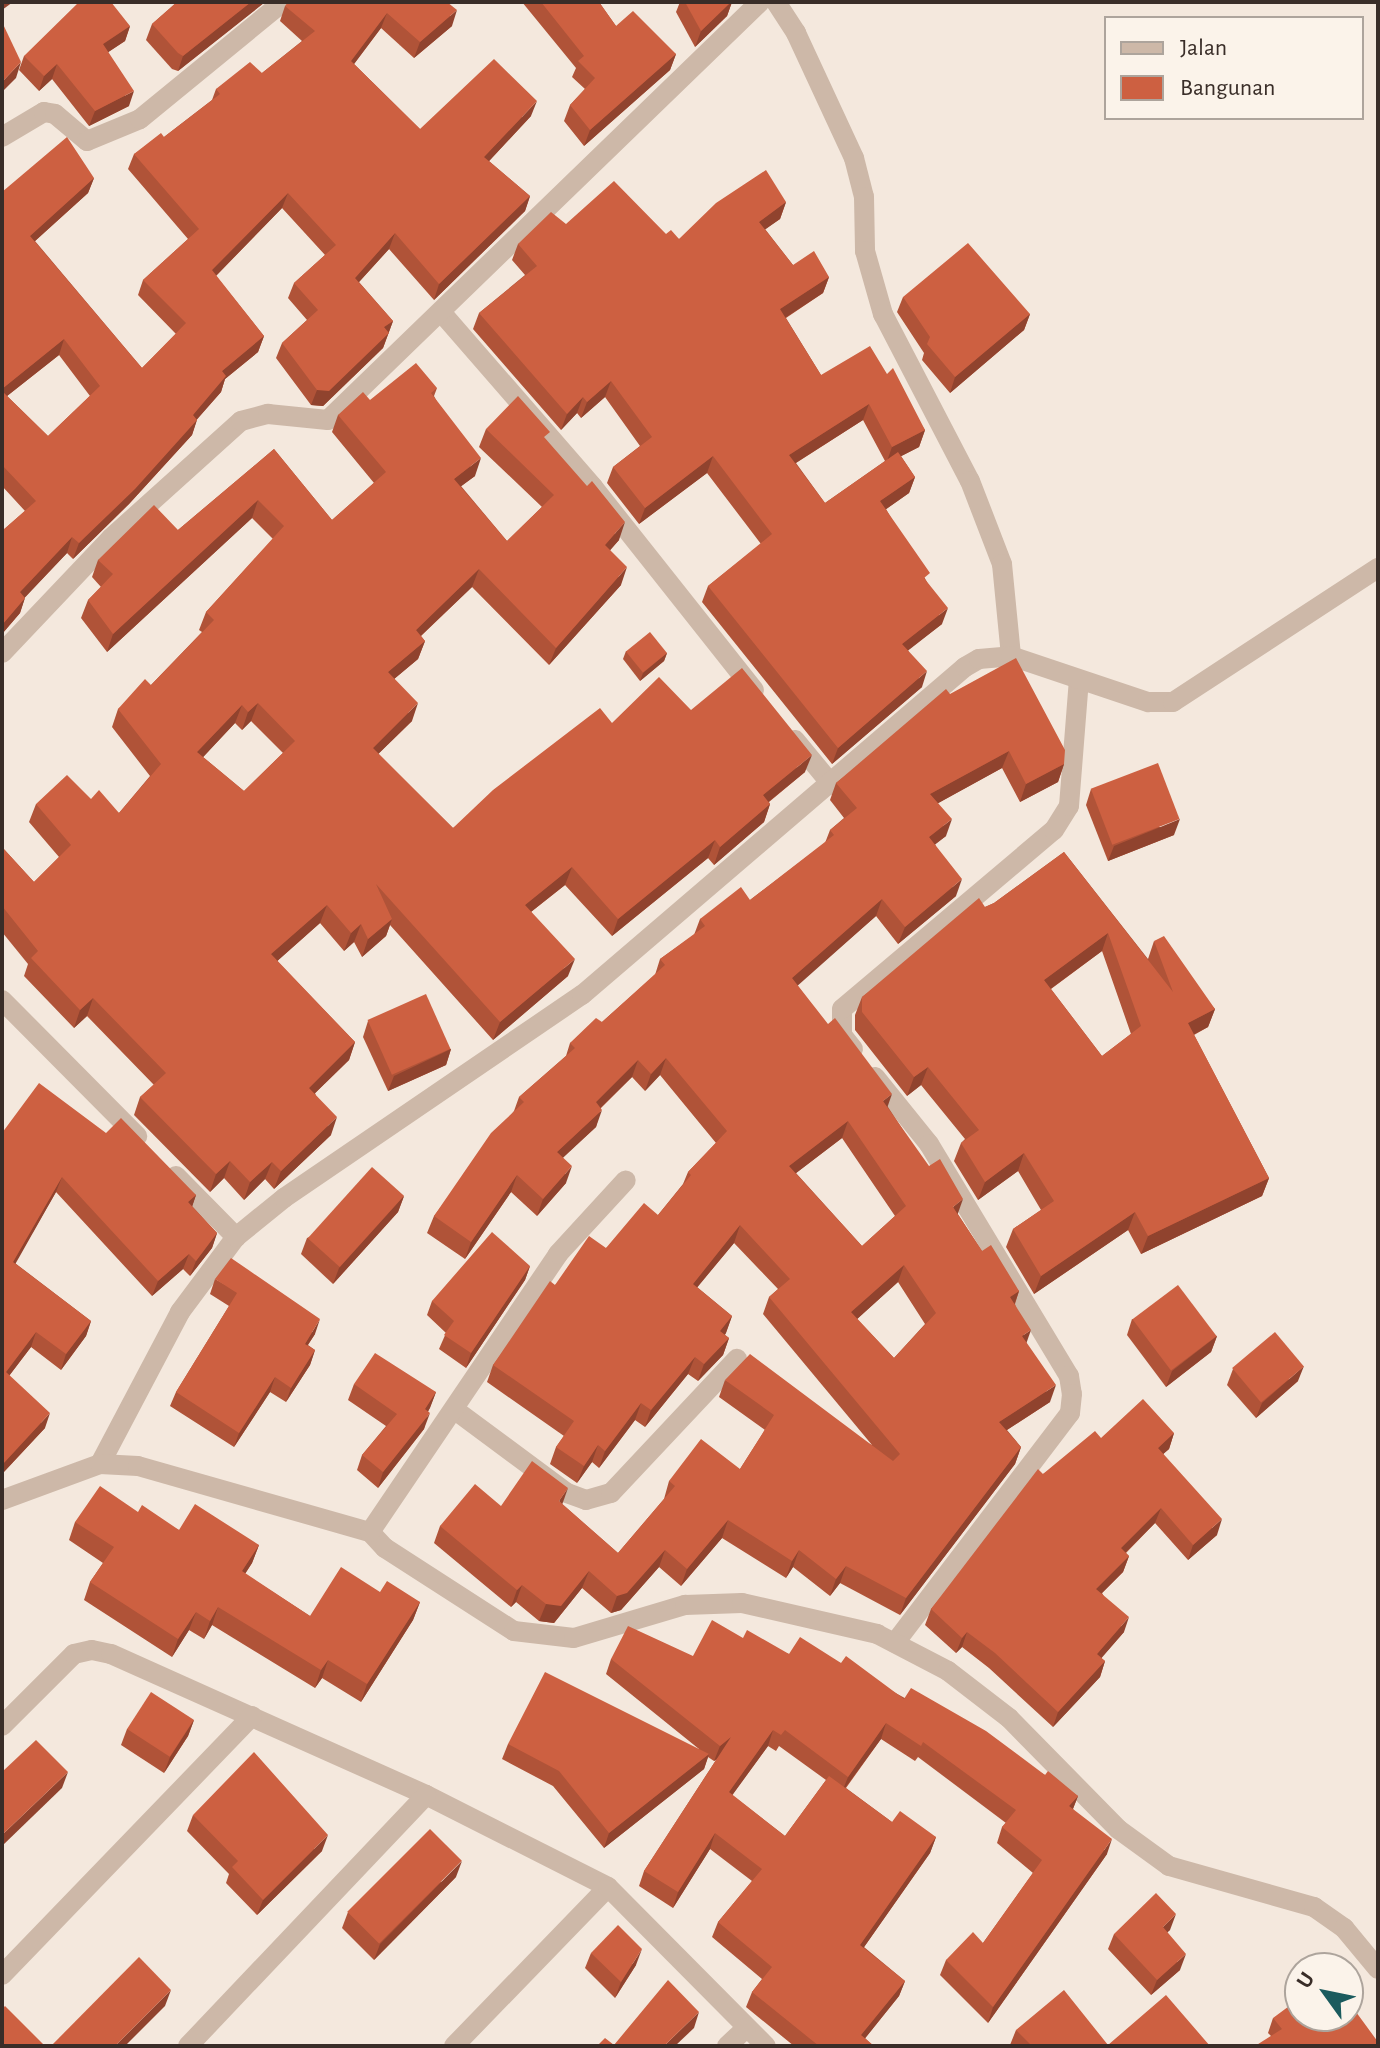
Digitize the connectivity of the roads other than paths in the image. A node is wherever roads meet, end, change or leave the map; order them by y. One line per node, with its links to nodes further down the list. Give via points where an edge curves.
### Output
1 (283, 2): 4 (street, via 140,119 87,141 55,114 44,112)
2 (760, 2): 5 (street)
3 (776, 2): 8 (street, via 796,33 854,158 864,197 865,251 883,314 970,481 1002,564)
4 (2, 137)
5 (441, 312): 7 (street, via 328,420 268,414 241,421 201,452); 10 (street, via 593,487)
6 (1378, 568): 9 (street, via 1173,702 1148,702)
7 (2, 653)
8 (1011, 656): 9 (street); 12 (street, via 979,659 965,667)
9 (1079, 679): 21 (street, via 1069,806 1054,830 842,1009 842,1035 929,1144 1069,1376 1072,1394 1070,1413)
10 (764, 702)
11 (783, 726): 12 (street)
12 (832, 785): 15 (street, via 582,995 284,1198)
13 (2, 1000): 15 (street)
14 (626, 1180): 17 (street, via 558,1254)
15 (236, 1237): 18 (street, via 180,1312)
16 (737, 1359): 17 (street, via 611,1493 586,1500 567,1493)
17 (455, 1410): 20 (street)
18 (100, 1464): 19 (street); 20 (street, via 138,1466)
19 (2, 1500)
20 (370, 1532): 21 (street, via 408,1564 514,1631 574,1638 685,1605 742,1603 877,1634)
21 (895, 1643): 26 (street, via 948,1671 1009,1718 1118,1829 1169,1866 1314,1907 1344,1928)
22 (252, 1716): 23 (street, via 92,1650 74,1654); 24 (street); 27 (street)
23 (2, 1726)
24 (426, 1795): 25 (street); 29 (street)
25 (608, 1887): 28 (street); 30 (street)
26 (1378, 1969)
27 (2, 1975)
28 (746, 2028): 31 (street); 32 (street)
29 (188, 2046)
30 (454, 2046)
31 (727, 2046)
32 (766, 2046)

